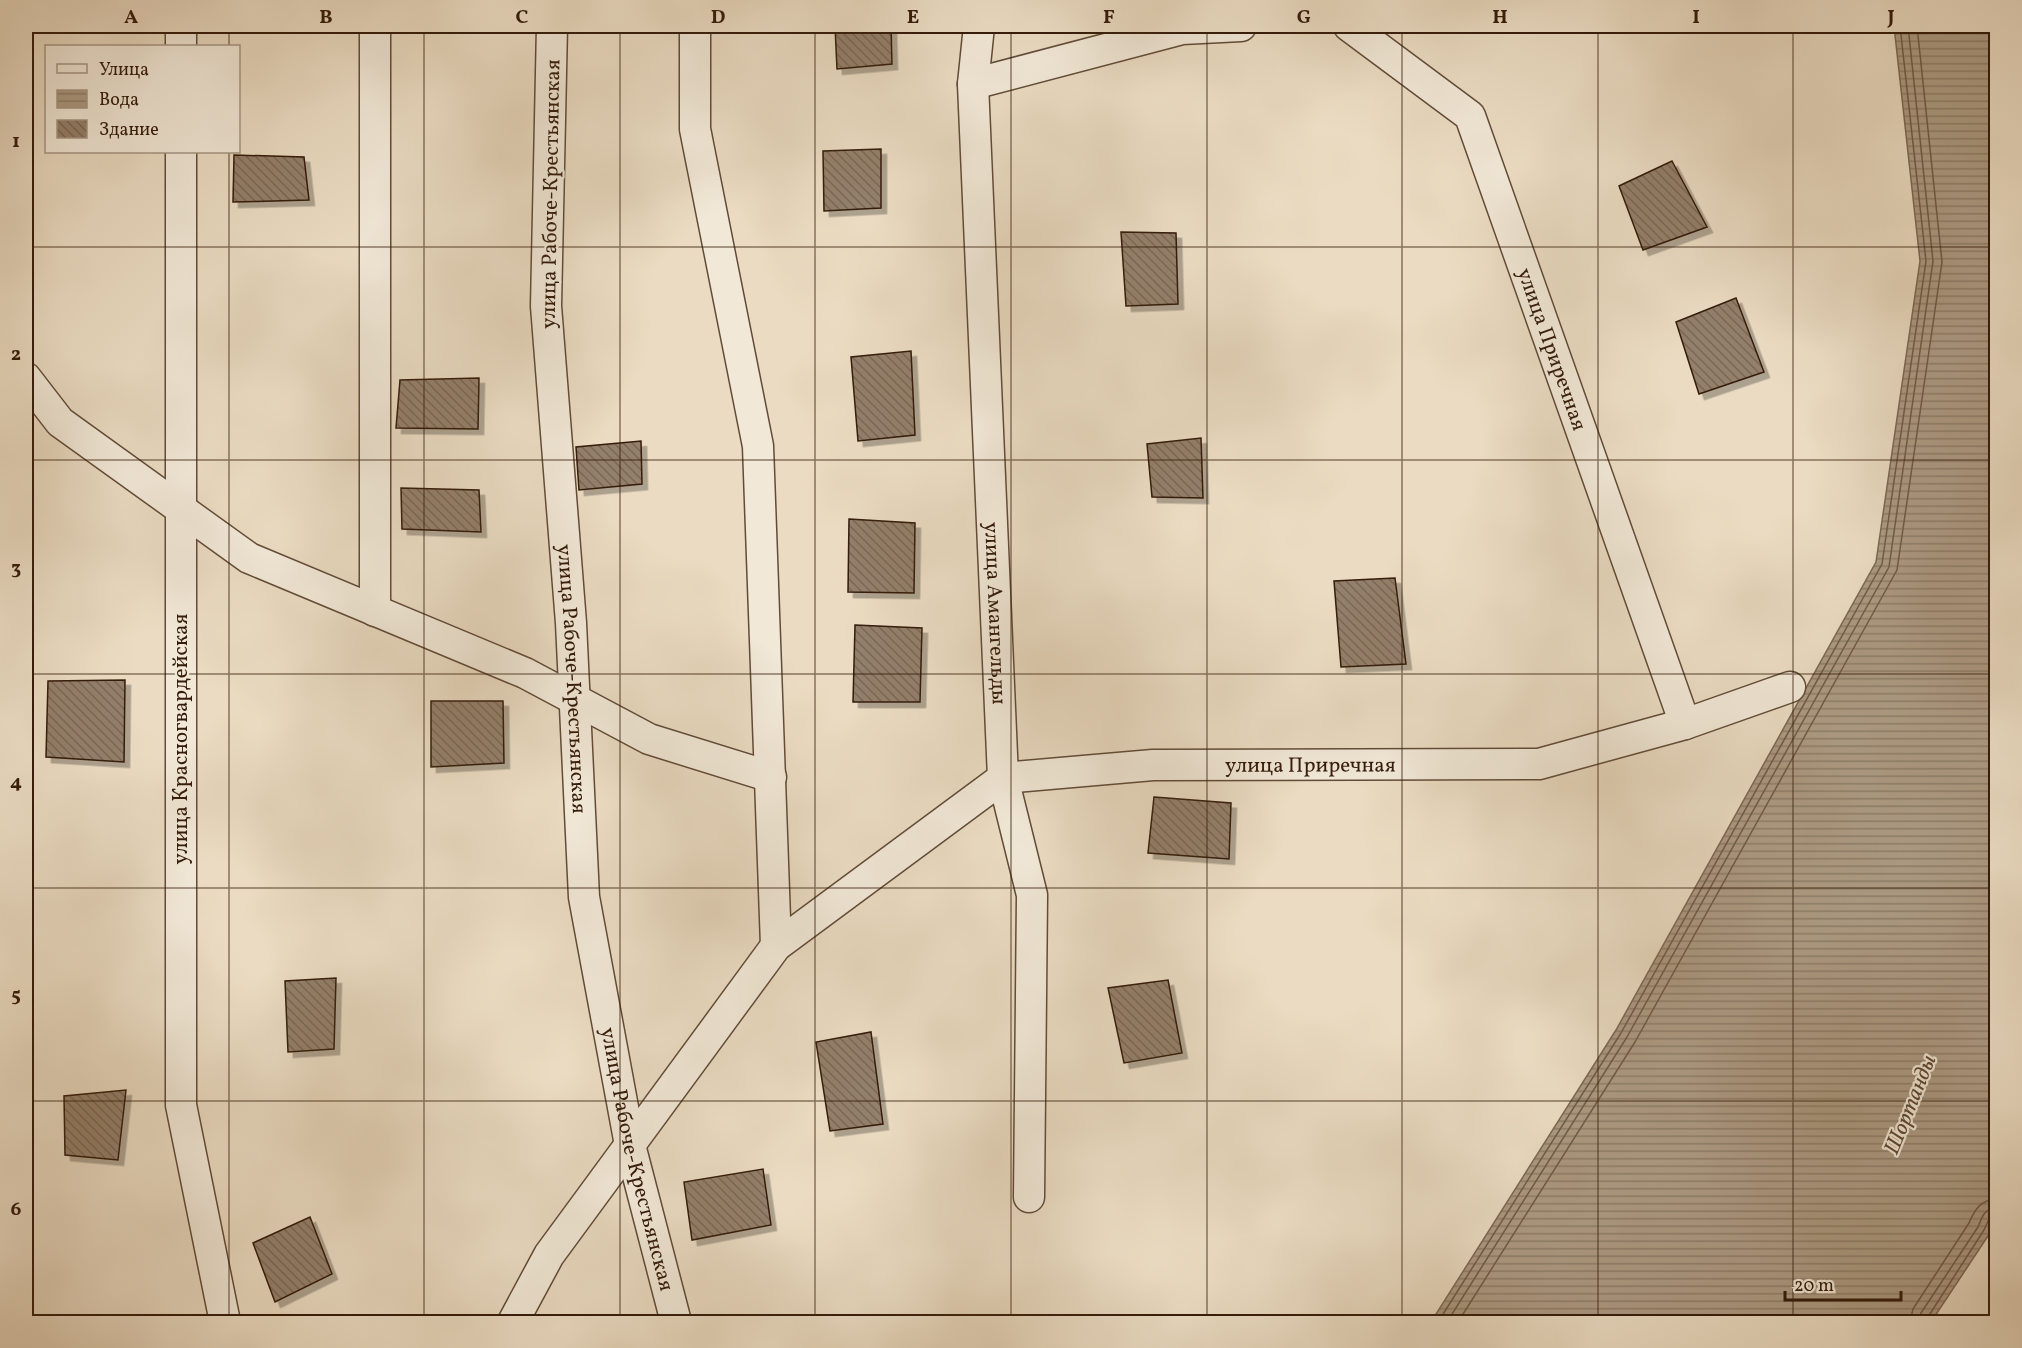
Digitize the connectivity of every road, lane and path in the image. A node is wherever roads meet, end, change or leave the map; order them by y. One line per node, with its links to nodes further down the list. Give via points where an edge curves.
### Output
1 (181, 26): 8 (street)
2 (375, 26): 13 (street)
3 (552, 26): 15 (street, улица Рабоче-Крестьянская, via 546,306)
4 (695, 26): 17 (street, via 694,129 758,446)
5 (979, 26): 9 (street, улица Амангельды)
6 (1241, 26): 9 (street, via 1182,28)
7 (1349, 26): 16 (street, улица Приречная, via 1470,116)
8 (181, 45)
9 (973, 84): 18 (street, улица Амангельды)
10 (181, 153): 12 (street, улица Красногвардейская)
11 (26, 378): 12 (street, via 60,422)
12 (180, 508): 13 (street, via 249,558); 22 (street, улица Красногвардейская, via 181,1105)
13 (375, 610): 15 (street, via 525,673)
14 (1790, 687): 16 (street, улица Приречная)
15 (574, 699): 17 (street, via 649,739); 20 (street, улица Рабоче-Крестьянская, via 584,897)
16 (1685, 724): 18 (street, улица Приречная, via 1539,764 1153,765)
17 (771, 777): 19 (street)
18 (1003, 778): 19 (street); 21 (street, улица Амангельды, via 1032,895)
19 (776, 946): 20 (street)
20 (630, 1145): 23 (street, via 549,1255); 24 (street, улица Рабоче-Крестьянская)
21 (1029, 1197)
22 (225, 1323)
23 (513, 1323)
24 (676, 1323)

